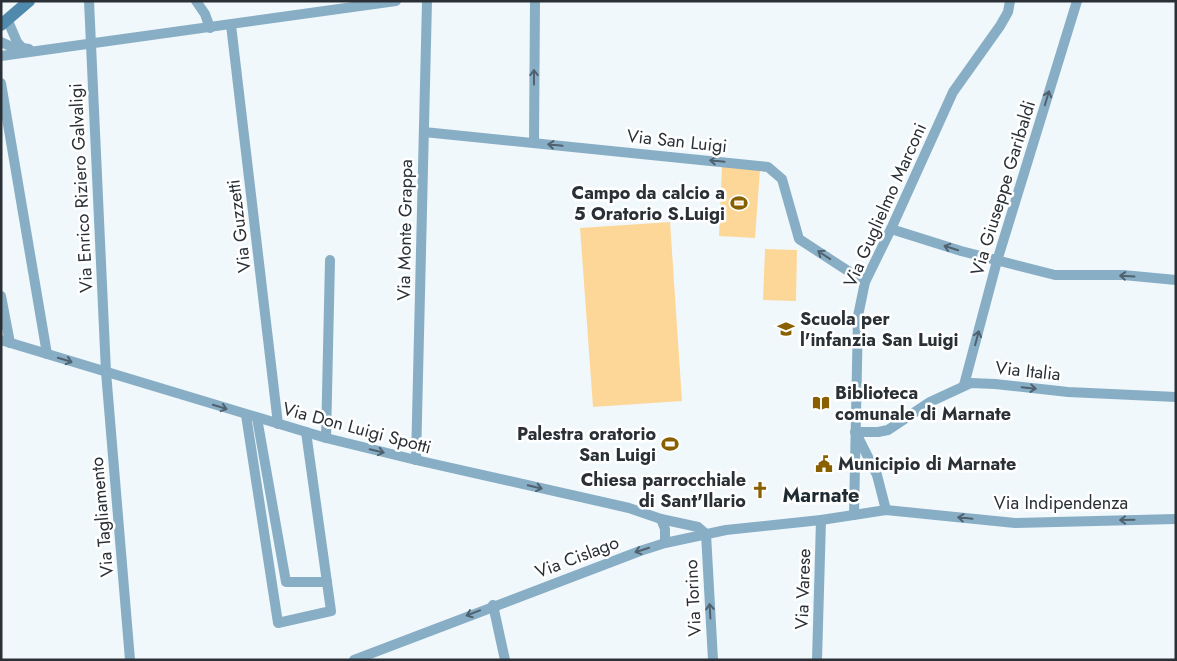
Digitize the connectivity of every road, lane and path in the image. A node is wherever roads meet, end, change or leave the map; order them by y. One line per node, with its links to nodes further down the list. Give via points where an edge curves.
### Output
1 (29, 1): 9 (street)
2 (89, 1): 13 (street, Via Enrico Riziero Galvaligi)
3 (196, 1): 11 (street)
4 (396, 1): 10 (street)
5 (427, 1): 18 (street, Via Monte Grappa)
6 (534, 1): 19 (street, one-way to 6)
7 (1010, 1): 20 (street, Via Guglielmo Marconi, via 1000,26 953,92)
8 (1077, 1): 22 (street, Via Giuseppe Garibaldi, one-way to 8)
9 (3, 25): 14 (street)
10 (231, 25): 11 (street); 33 (street, Via Guzzetti)
11 (210, 28): 13 (street)
12 (1, 42): 14 (street)
13 (91, 44): 15 (street); 28 (street, Via Enrico Riziero Galvaligi)
14 (22, 48): 15 (street)
15 (35, 50): 16 (street)
16 (1, 56)
17 (1, 83): 27 (street)
18 (424, 132): 19 (street, Via San Luigi); 37 (street, Via Monte Grappa)
19 (534, 143): 24 (street, Via San Luigi, one-way to 19, via 799,238 782,179 768,167)
20 (891, 229): 22 (street, one-way to 20); 24 (street, Via Guglielmo Marconi)
21 (330, 260): 36 (street)
22 (998, 261): 23 (street, one-way to 22, via 1055,275); 29 (street, Via Giuseppe Garibaldi, one-way to 22)
23 (1176, 280)
24 (865, 282): 35 (street, Via Guglielmo Marconi, via 858,316)
25 (1, 296): 26 (street)
26 (6, 342): 27 (street, Via Don Luigi Spotti)
27 (47, 354): 28 (street, Via Don Luigi Spotti, one-way to 28)
28 (106, 372): 31 (street, Via Don Luigi Spotti, one-way to 31); 49 (street, Via Tagliamento)
29 (964, 385): 30 (street, Via Italia, one-way to 30, via 985,383 1068,392); 35 (street, Via Italia, via 930,402 888,430)
30 (1176, 397)
31 (246, 414): 32 (street, Via Don Luigi Spotti); 47 (street, via 278,623 331,611)
32 (258, 418): 33 (street, Via Don Luigi Spotti); 47 (street, via 286,582)
33 (278, 424): 34 (street, Via Don Luigi Spotti)
34 (306, 432): 36 (street, Via Don Luigi Spotti); 47 (street)
35 (855, 432): 38 (street); 39 (street, Via Guglielmo Marconi)
36 (326, 438): 37 (street, Via Don Luigi Spotti, one-way to 37)
37 (416, 460): 42 (street, Via Don Luigi Spotti, one-way to 42, via 630,508)
38 (875, 470): 39 (street); 40 (street)
39 (854, 471): 41 (street, Via Guglielmo Marconi)
40 (886, 510): 41 (street, Via Indipendenza); 43 (street, Via Indipendenza, one-way to 40, via 1015,523)
41 (854, 515): 44 (street, Via Cislago)
42 (661, 519): 45 (street, Via Don Luigi Spotti, via 698,527); 46 (street)
43 (1176, 519)
44 (821, 520): 45 (street, Via Cislago); 53 (street, Via Varese)
45 (706, 534): 46 (street, Via Cislago); 52 (street, Via Torino, one-way to 45)
46 (665, 543): 48 (street, Via Cislago, one-way to 48)
47 (327, 582)
48 (493, 606): 50 (street, Via Cislago, one-way to 50); 51 (street)
49 (130, 660)
50 (354, 660)
51 (505, 660)
52 (713, 660)
53 (817, 660)

